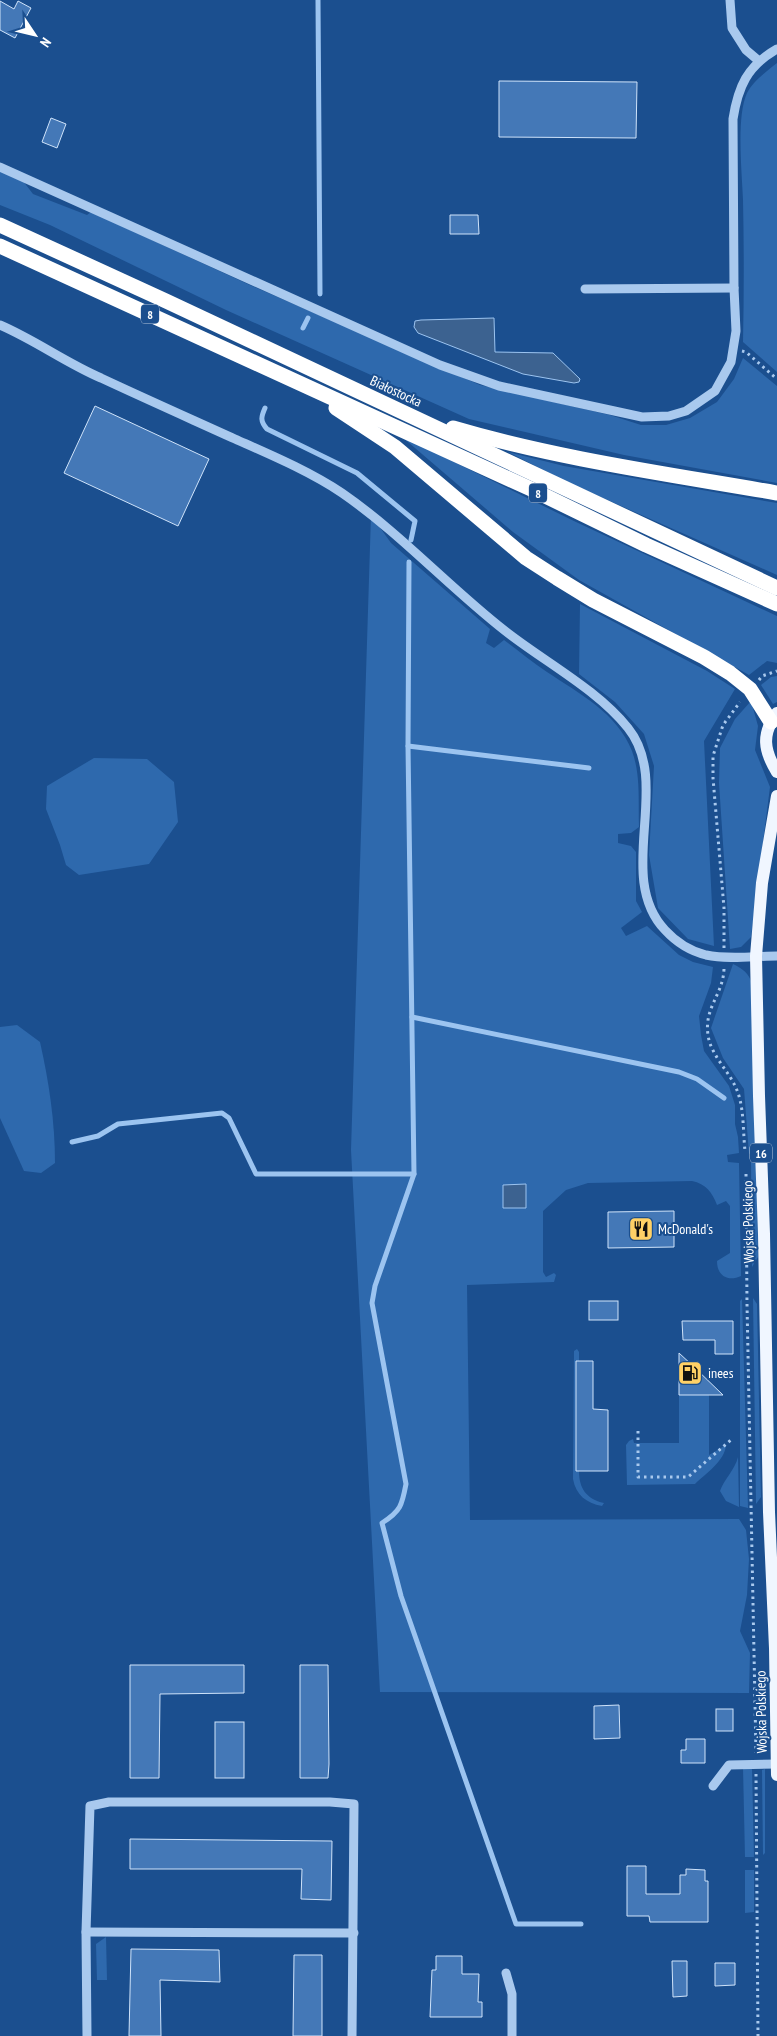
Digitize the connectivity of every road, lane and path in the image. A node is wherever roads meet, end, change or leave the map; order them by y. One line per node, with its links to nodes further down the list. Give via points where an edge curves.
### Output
1 (730, 0): 3 (street, via 732,28 746,50)
2 (777, 49): 3 (street)
3 (759, 61): 7 (street, via 737,95 734,119)
4 (0, 167): 10 (street, via 440,365 499,386 642,417 669,416 686,411 715,391)
5 (0, 225): 13 (highway, Białostocka / 8)
6 (0, 246): 12 (highway, 8)
7 (734, 288): 8 (street); 10 (street)
8 (585, 289)
9 (0, 325): 24 (street, via 78,368 280,459 341,493 371,515 504,631 599,699 630,730 639,747 645,776 646,809 642,875 651,911 659,924 681,944 695,952)
10 (735, 350): 11 (path, via 746,352)
11 (777, 379)
12 (300, 383): 16 (highway, 8); 18 (highway, via 395,447 526,558 593,600 704,657)
13 (410, 416): 14 (highway, via 573,458); 15 (highway, Białostocka / 8)
14 (777, 493)
15 (777, 588)
16 (777, 604)
17 (777, 671): 18 (path, via 762,676)
18 (750, 689): 19 (highway); 24 (path, via 723,726 713,756 724,908)
19 (774, 718): 20 (main road, via 765,746)
20 (777, 772)
21 (777, 796): 22 (main road, Wojska Polskiego / 16, via 762,883)
22 (756, 956): 23 (street); 24 (street); 27 (main road, Wojska Polskiego / 16)
23 (777, 956)
24 (724, 957): 25 (path, via 724,982 711,1005 708,1036 712,1049 739,1094)
25 (746, 1157)
26 (746, 1167): 32 (path)
27 (771, 1287): 31 (main road, Wojska Polskiego / 16, via 769,1512)
28 (638, 1431): 29 (path, via 638,1477 688,1477)
29 (732, 1439)
30 (777, 1611): 31 (main road, Wojska Polskiego / 16)
31 (775, 1648): 33 (main road, Wojska Polskiego / 16)
32 (756, 1764): 33 (street); 35 (street, via 729,1764); 42 (path)
33 (777, 1764): 34 (main road, Wojska Polskiego / 16)
34 (777, 1775)
35 (713, 1786)
36 (86, 1932): 37 (street); 37 (street, via 90,1806 109,1802 330,1802 354,1804); 39 (street)
37 (354, 1933): 40 (street)
38 (506, 1973): 41 (street, via 512,1994)
39 (87, 2036)
40 (352, 2036)
41 (512, 2036)
42 (758, 2036)

